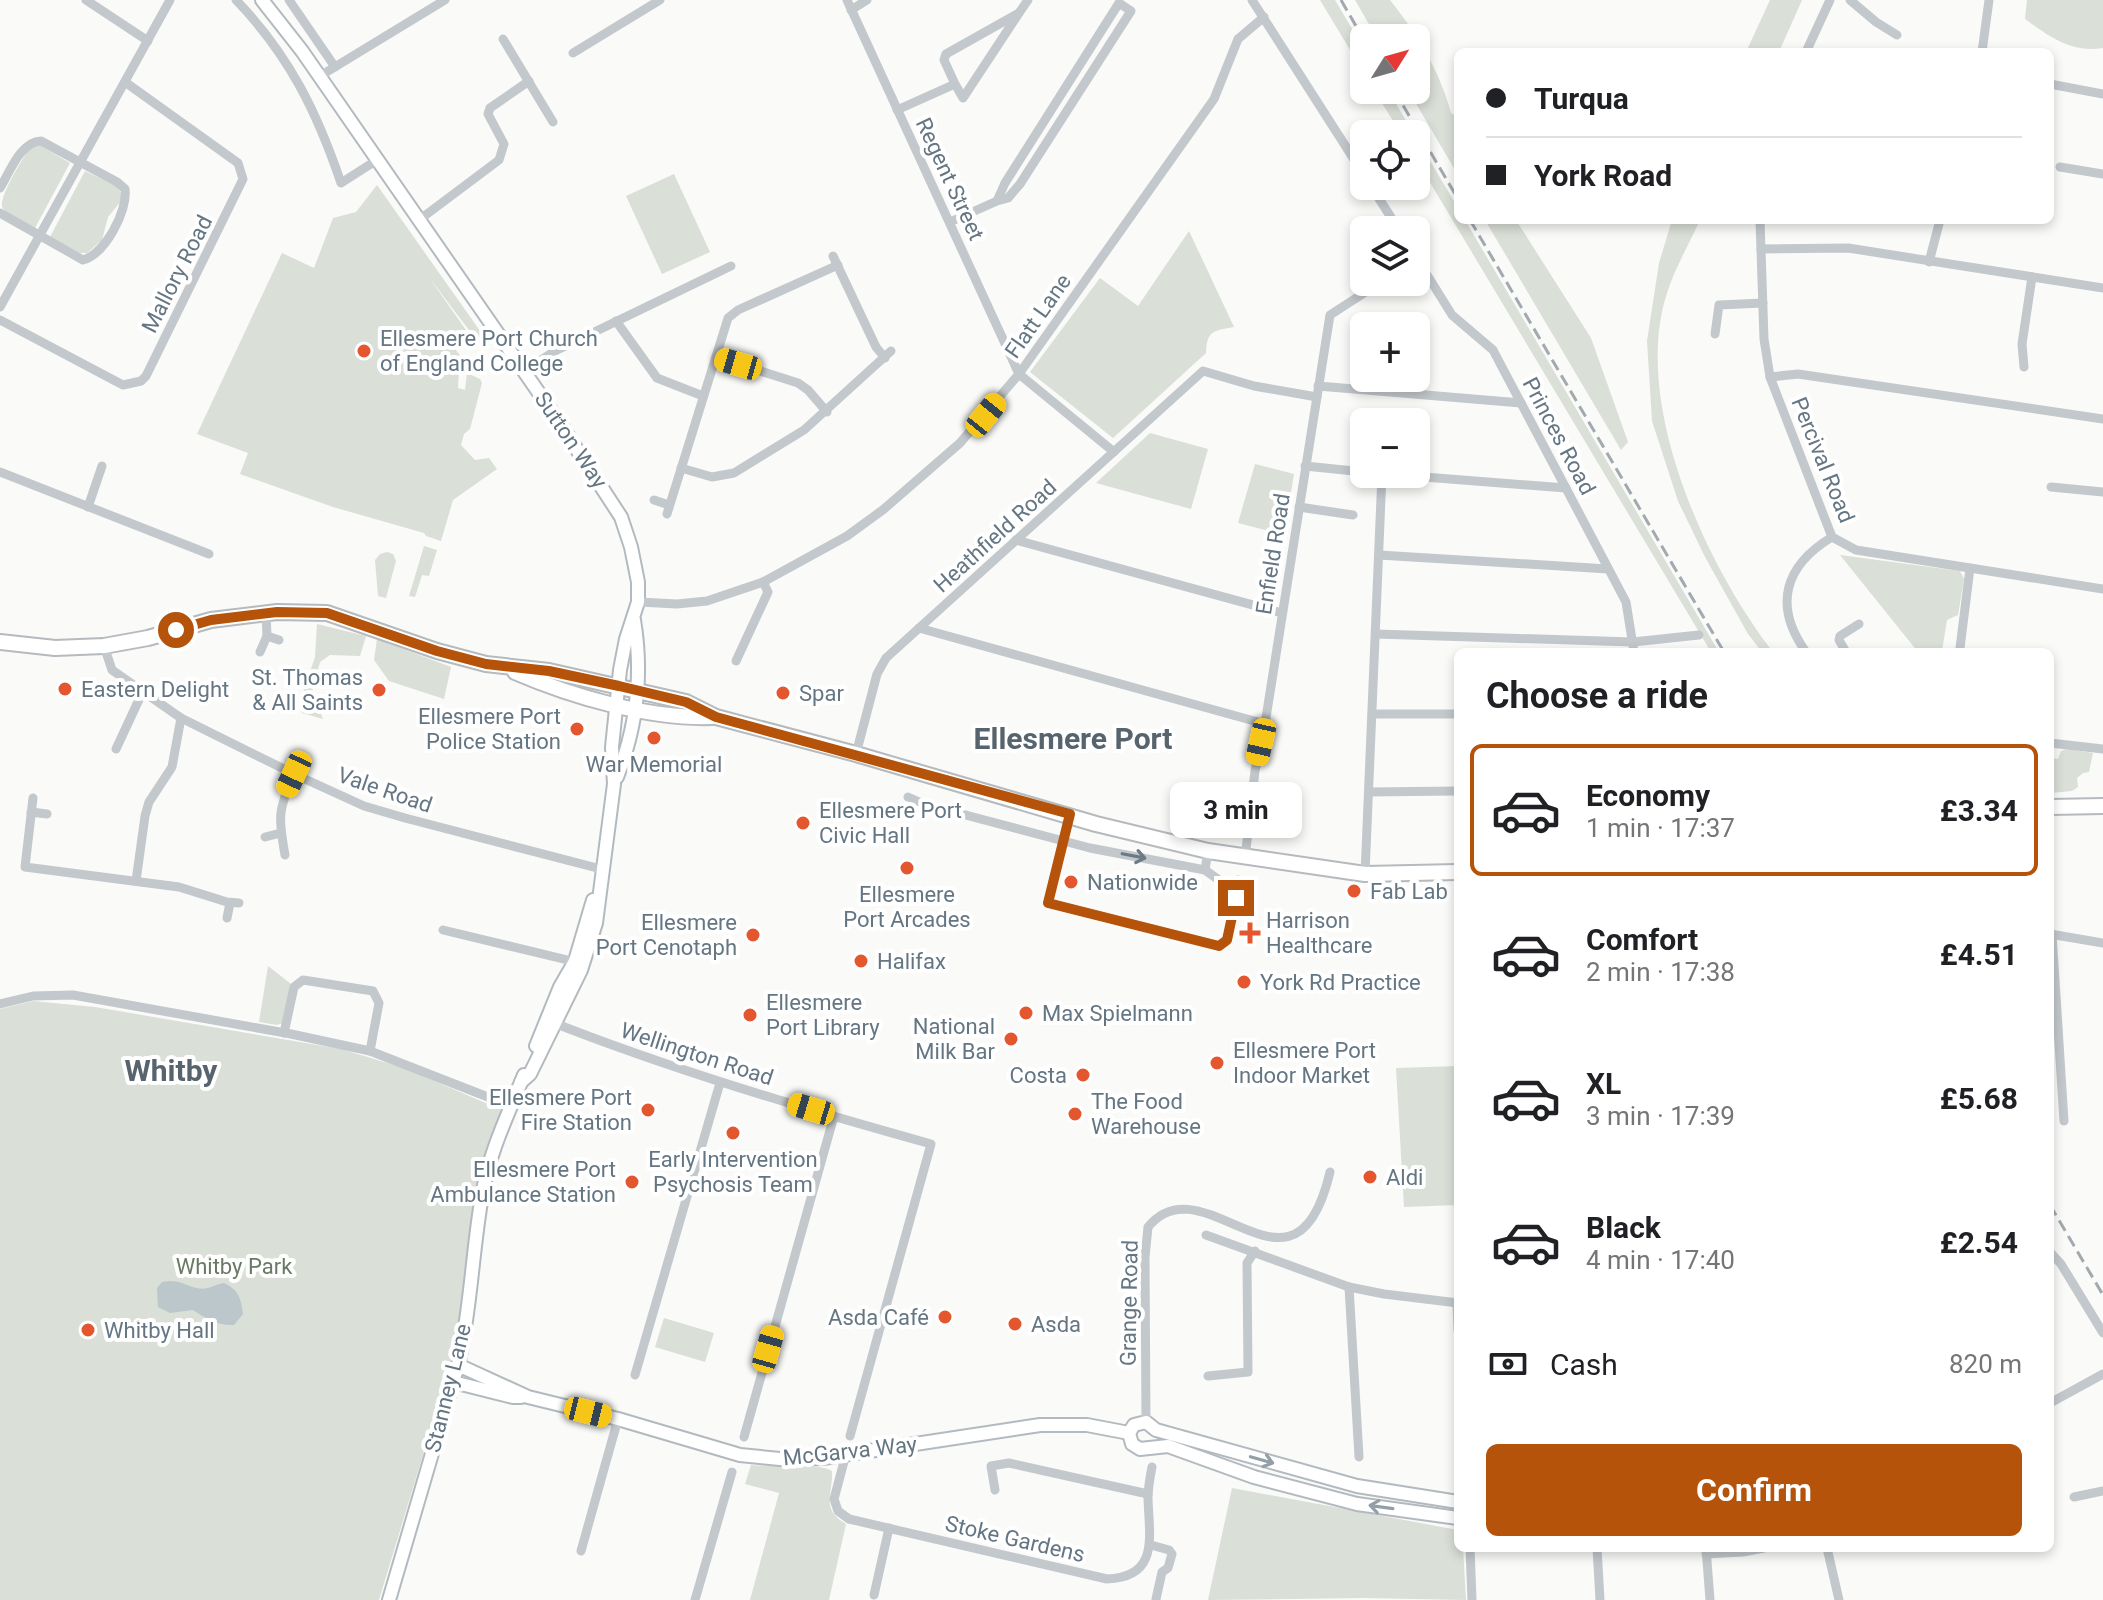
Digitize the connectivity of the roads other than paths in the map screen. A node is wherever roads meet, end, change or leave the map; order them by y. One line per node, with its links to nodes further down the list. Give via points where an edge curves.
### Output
1 (86, 0): 19 (street)
2 (170, 0): 19 (street)
3 (236, 0): 35 (street, via 305,93 341,183)
4 (262, 0): 24 (main road, Sutton Way)
5 (289, 0): 23 (street)
6 (660, 0): 22 (street)
7 (867, 0): 14 (street)
8 (1028, 0): 15 (street)
9 (1252, 0): 16 (street)
10 (1830, 0): 20 (street)
11 (1850, 0): 17 (street, via 1894,33)
12 (1989, 0): 21 (street)
13 (441, 1): 23 (street)
14 (849, 5): 32 (street, Regent Street)
15 (1019, 13): 27 (street, via 946,54); 27 (street, via 963,98)
16 (1264, 17): 34 (street); 62 (street, Flatt Lane, via 1238,39 1214,99)
17 (1898, 20)
18 (503, 39): 25 (street)
19 (148, 41): 26 (street)
20 (1808, 48)
21 (1983, 48)
22 (573, 53)
23 (335, 67): 24 (street)
24 (320, 76): 35 (main road, Sutton Way)
25 (529, 81): 33 (street); 42 (street, via 490,108 488,114 504,144 499,160)
26 (125, 82): 36 (street); 56 (street, Mallory Road, via 238,163 243,179 146,376 123,385)
27 (955, 84): 32 (street)
28 (2054, 85): 30 (street)
29 (1064, 90): 31 (street); 31 (street, via 1119,3 1131,11); 40 (street)
30 (2103, 94)
31 (1076, 97): 40 (street, via 1020,184 1008,198)
32 (897, 110): 43 (street, Regent Street)
33 (553, 122)
34 (1350, 153)
35 (377, 160): 42 (main road, Sutton Way)
36 (82, 162): 39 (street, via 32,141); 46 (street); 46 (street, via 125,189 123,210 108,236 97,254 83,260)
37 (2060, 167): 38 (street)
38 (2103, 174)
39 (0, 188)
40 (997, 201): 43 (street)
41 (0, 213): 46 (street)
42 (419, 220): 61 (main road, Sutton Way)
43 (950, 222): 62 (street, Regent Street)
44 (1760, 224): 47 (street, Percival Road)
45 (1939, 224): 48 (street)
46 (39, 235): 55 (street)
47 (1761, 249): 48 (street, via 1848,248); 54 (street, Percival Road)
48 (1929, 262): 50 (street)
49 (731, 266): 57 (street)
50 (2032, 277): 52 (street); 60 (street, via 2022,344)
51 (1430, 280): 66 (street, Princes Road, via 1452,315 1493,350)
52 (2103, 288)
53 (1359, 296): 64 (street, Enfield Road, via 1330,315)
54 (1763, 303): 58 (street, via 1719,305); 63 (street, Percival Road)
55 (0, 307)
56 (0, 320)
57 (616, 321): 61 (street); 65 (street, via 657,378)
58 (1715, 334)
59 (716, 357): 65 (street); 67 (street, via 798,383); 67 (street, via 733,314 835,260 876,347 888,355)
60 (2024, 367)
61 (524, 371): 92 (main road, Sutton Way, via 621,517 636,570)
62 (1019, 374): 69 (street); 90 (street, Flatt Lane, via 960,443 884,509 835,544)
63 (1770, 377): 68 (street, via 1798,374); 84 (street, Percival Road)
64 (1317, 391): 66 (street); 69 (street, Heathfield Road, via 1254,386 1203,371); 71 (street, Enfield Road)
65 (703, 396): 72 (street)
66 (1521, 403): 78 (street, Princes Road)
67 (827, 412): 72 (street, via 734,473 712,477)
68 (2103, 419)
69 (1114, 452): 85 (street, Heathfield Road)
70 (102, 466): 81 (street)
71 (1305, 466): 73 (street); 82 (street, Enfield Road)
72 (681, 468): 80 (street, via 668,510)
73 (1350, 471)
74 (0, 472): 81 (street)
75 (1430, 478): 78 (street)
76 (2051, 487): 79 (street)
77 (1383, 488): 87 (street)
78 (1566, 488): 89 (street, Princes Road)
79 (2103, 492)
80 (654, 500)
81 (88, 507): 86 (street)
82 (1299, 507): 83 (street); 94 (street, Enfield Road)
83 (1353, 515)
84 (1832, 537): 88 (street, Percival Road, via 1856,550); 105 (street, via 1806,556 1790,581 1785,601)
85 (1016, 540): 94 (street); 97 (street, Heathfield Road)
86 (209, 554)
87 (1379, 555): 89 (street); 98 (street)
88 (1970, 568): 91 (street, Percival Road); 107 (street)
89 (1608, 569): 104 (street, Princes Road, via 1626,602)
90 (763, 582): 92 (street, Flatt Lane, via 707,601); 109 (street, via 768,592)
91 (2103, 589)
92 (638, 602): 95 (main road, Sutton Way)
93 (266, 613): 100 (street); 103 (main road, via 211,620); 110 (main road, via 327,613 437,651)
94 (1282, 613): 120 (street, Enfield Road)
95 (634, 620): 111 (main road, Sutton Way); 113 (main road, Sutton Way)
96 (1859, 624): 106 (street, via 1840,636)
97 (919, 628): 120 (street); 124 (street, Heathfield Road, via 886,658 877,674)
98 (1376, 634): 104 (street); 116 (street)
99 (1699, 635): 104 (street)
100 (267, 636): 101 (street); 108 (street)
101 (279, 640)
102 (0, 642): 103 (main road)
103 (104, 646): 112 (street, Vale Road, via 112,670)
104 (1633, 647)
105 (1803, 648)
106 (1844, 648)
107 (1960, 648)
108 (260, 652)
109 (736, 661)
110 (502, 666): 111 (main road); 114 (main road, via 550,687)
111 (619, 686): 113 (main road); 114 (main road, Stanney Lane)
112 (143, 691): 119 (street, Vale Road); 122 (street)
113 (639, 691): 115 (main road, Stanney Lane); 118 (main road, via 686,702)
114 (617, 705): 115 (main road); 126 (main road, Stanney Lane)
115 (636, 709): 118 (main road, via 685,718); 126 (main road, Stanney Lane)
116 (1372, 714): 117 (street); 128 (street)
117 (1454, 714)
118 (716, 717): 124 (main road)
119 (181, 718): 125 (street, Vale Road); 147 (street, via 172,767 145,816)
120 (1265, 724): 141 (street, Enfield Road)
121 (2054, 743): 123 (street)
122 (116, 749)
123 (2103, 749)
124 (856, 754): 135 (main road)
125 (294, 774): 136 (street, via 281,802); 142 (street, Vale Road, via 364,806)
126 (614, 784): 142 (main road, Stanney Lane)
127 (1454, 791): 128 (street)
128 (1369, 792): 145 (street)
129 (908, 797): 138 (street)
130 (33, 798): 133 (street)
131 (2103, 806): 132 (main road)
132 (2054, 807)
133 (31, 812): 134 (street); 147 (street, via 25,867)
134 (47, 814)
135 (1070, 814): 138 (street); 139 (main road)
136 (281, 833): 137 (street); 140 (street)
137 (265, 837)
138 (1063, 839): 143 (street, one-way to 143); 148 (street, via 1048,903 1219,946 1227,940)
139 (1208, 851): 141 (main road); 143 (street)
140 (285, 855)
141 (1245, 858): 145 (main road)
142 (601, 869): 153 (main road, Stanney Lane); 153 (main road, Stanney Lane, via 596,923)
143 (1205, 870): 148 (street)
144 (1454, 872): 145 (main road)
145 (1365, 874)
146 (1238, 880): 148 (street)
147 (136, 881): 149 (street, via 235,903)
148 (1236, 898)
149 (227, 918)
150 (443, 930): 153 (street)
151 (2054, 935): 152 (street)
152 (2103, 943)
153 (579, 962): 156 (main road, Stanney Lane, via 560,987)
154 (2054, 977): 162 (street)
155 (0, 1004): 157 (street, via 73,995)
156 (551, 1022): 159 (street, Wellington Road); 160 (main road, Stanney Lane)
157 (284, 1033): 158 (street); 158 (street, via 294,987 303,980 373,991 379,1003)
158 (370, 1051): 160 (street)
159 (720, 1083): 161 (street, Wellington Road); 172 (street)
160 (511, 1106): 170 (main road, Stanney Lane, via 482,1194)
161 (834, 1116): 180 (street, Wellington Road, via 931,1144); 181 (street)
162 (2064, 1121)
163 (1330, 1172): 178 (street, Grange Road, via 1312,1223 1294,1235 1263,1235 1182,1207 1162,1213 1148,1227)
164 (1206, 1235): 165 (street)
165 (1255, 1251): 167 (street); 173 (street, via 1247,1263 1248,1372)
166 (2054, 1256): 169 (street)
167 (1349, 1287): 168 (street); 184 (street)
168 (1454, 1303)
169 (2103, 1333)
170 (458, 1365): 174 (main road, Stanney Lane); 175 (main road, McGarva Way)
171 (2103, 1374): 176 (street)
172 (635, 1375)
173 (1208, 1376)
174 (453, 1382): 175 (main road, McGarva Way); 202 (main road, Stanney Lane)
175 (528, 1397): 177 (main road, McGarva Way)
176 (2054, 1401)
177 (618, 1419): 183 (main road, McGarva Way, via 740,1455 780,1459); 195 (street)
178 (1151, 1426): 179 (main road, via 1134,1425); 182 (main road, via 1155,1442); 191 (main road, one-way to 191, via 1357,1486)
179 (1129, 1433): 182 (main road, via 1135,1447); 183 (main road, McGarva Way, via 1087,1425 1040,1425)
180 (850, 1436)
181 (744, 1437)
182 (1149, 1448): 192 (main road, one-way to 182, via 1357,1504 1254,1477 1168,1446)
183 (846, 1454): 193 (street, Stoke Gardens, via 834,1499 838,1511 849,1519)
184 (1359, 1457)
185 (1152, 1467): 189 (street)
186 (732, 1472): 203 (street)
187 (995, 1490): 189 (street, via 991,1466 1009,1463)
188 (2103, 1491): 190 (street)
189 (1148, 1494): 194 (street)
190 (2074, 1497)
191 (1454, 1501)
192 (1454, 1517)
193 (889, 1528): 194 (street, Stoke Gardens, via 1107,1579 1135,1573); 200 (street)
194 (1151, 1545): 201 (street, via 1172,1554)
195 (581, 1551)
196 (1470, 1552): 204 (street)
197 (1597, 1552): 205 (street)
198 (1706, 1552): 206 (street)
199 (1828, 1552): 207 (street)
200 (874, 1595)
201 (1156, 1599)
202 (389, 1600)
203 (695, 1600)
204 (1472, 1600)
205 (1600, 1600)
206 (1710, 1600)
207 (1839, 1600)

